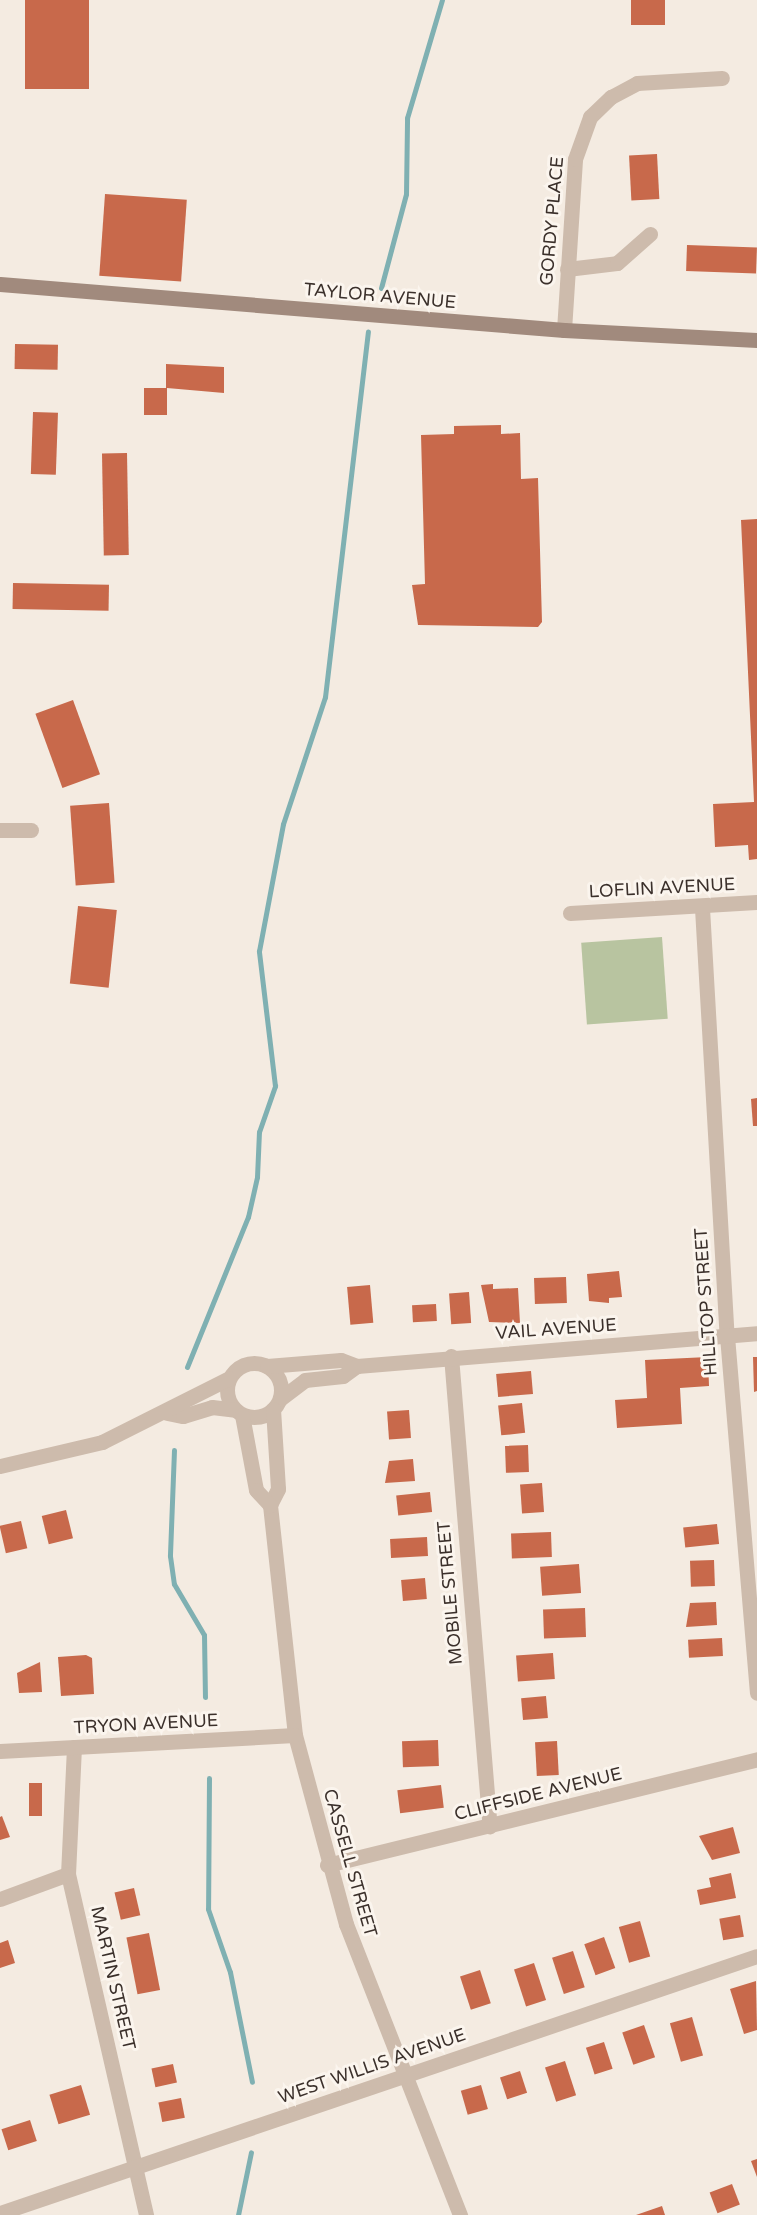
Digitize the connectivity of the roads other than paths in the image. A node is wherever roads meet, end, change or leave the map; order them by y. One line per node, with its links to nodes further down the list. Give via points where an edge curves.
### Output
1 (722, 78): 3 (street, GORDY PLACE, via 637,83 611,97 590,117 574,159)
2 (650, 234): 3 (street, via 616,264)
3 (567, 269): 5 (street, GORDY PLACE)
4 (0, 284): 5 (street, TAYLOR AVENUE)
5 (564, 330): 6 (street, TAYLOR AVENUE)
6 (757, 340)
7 (0, 830): 8 (street)
8 (30, 830)
9 (757, 902): 10 (street, LOFLIN AVENUE)
10 (702, 908): 11 (street, LOFLIN AVENUE); 13 (street, HILLTOP STREET)
11 (570, 913)
12 (757, 1334): 13 (street, VAIL AVENUE)
13 (728, 1336): 14 (street, VAIL AVENUE); 23 (street, HILLTOP STREET)
14 (451, 1356): 16 (street, VAIL AVENUE); 28 (street, MOBILE STREET)
15 (267, 1366): 16 (street, VAIL AVENUE, via 341,1360); 17 (street, via 248,1363); 18 (street, via 279,1380)
16 (357, 1366): 18 (street, VAIL AVENUE, via 344,1376 305,1380)
17 (229, 1378): 19 (street, via 227,1395); 20 (street, via 178,1400)
18 (276, 1404): 19 (street, via 259,1417); 22 (street, CASSELL STREET, via 278,1489)
19 (238, 1412): 20 (street, via 212,1407 183,1416); 22 (street, CASSELL STREET, via 256,1490)
20 (167, 1413): 21 (street, via 102,1442)
21 (0, 1467)
22 (270, 1505): 24 (street, CASSELL STREET)
23 (757, 1693)
24 (295, 1735): 25 (street, TRYON AVENUE); 29 (street, CASSELL STREET)
25 (75, 1747): 26 (street, TRYON AVENUE); 30 (street, MARTIN STREET)
26 (0, 1751)
27 (757, 1760): 28 (street, CLIFFSIDE AVENUE)
28 (490, 1826): 29 (street, CLIFFSIDE AVENUE)
29 (327, 1865): 33 (street, CASSELL STREET)
30 (68, 1874): 31 (street); 34 (street, MARTIN STREET)
31 (0, 1899)
32 (757, 1956): 33 (street, WEST WILLIS AVENUE)
33 (403, 2075): 34 (street, WEST WILLIS AVENUE); 37 (street, CASSELL STREET)
34 (135, 2167): 35 (street, WEST WILLIS AVENUE); 36 (street, MARTIN STREET)
35 (0, 2213)
36 (146, 2215)
37 (460, 2215)

